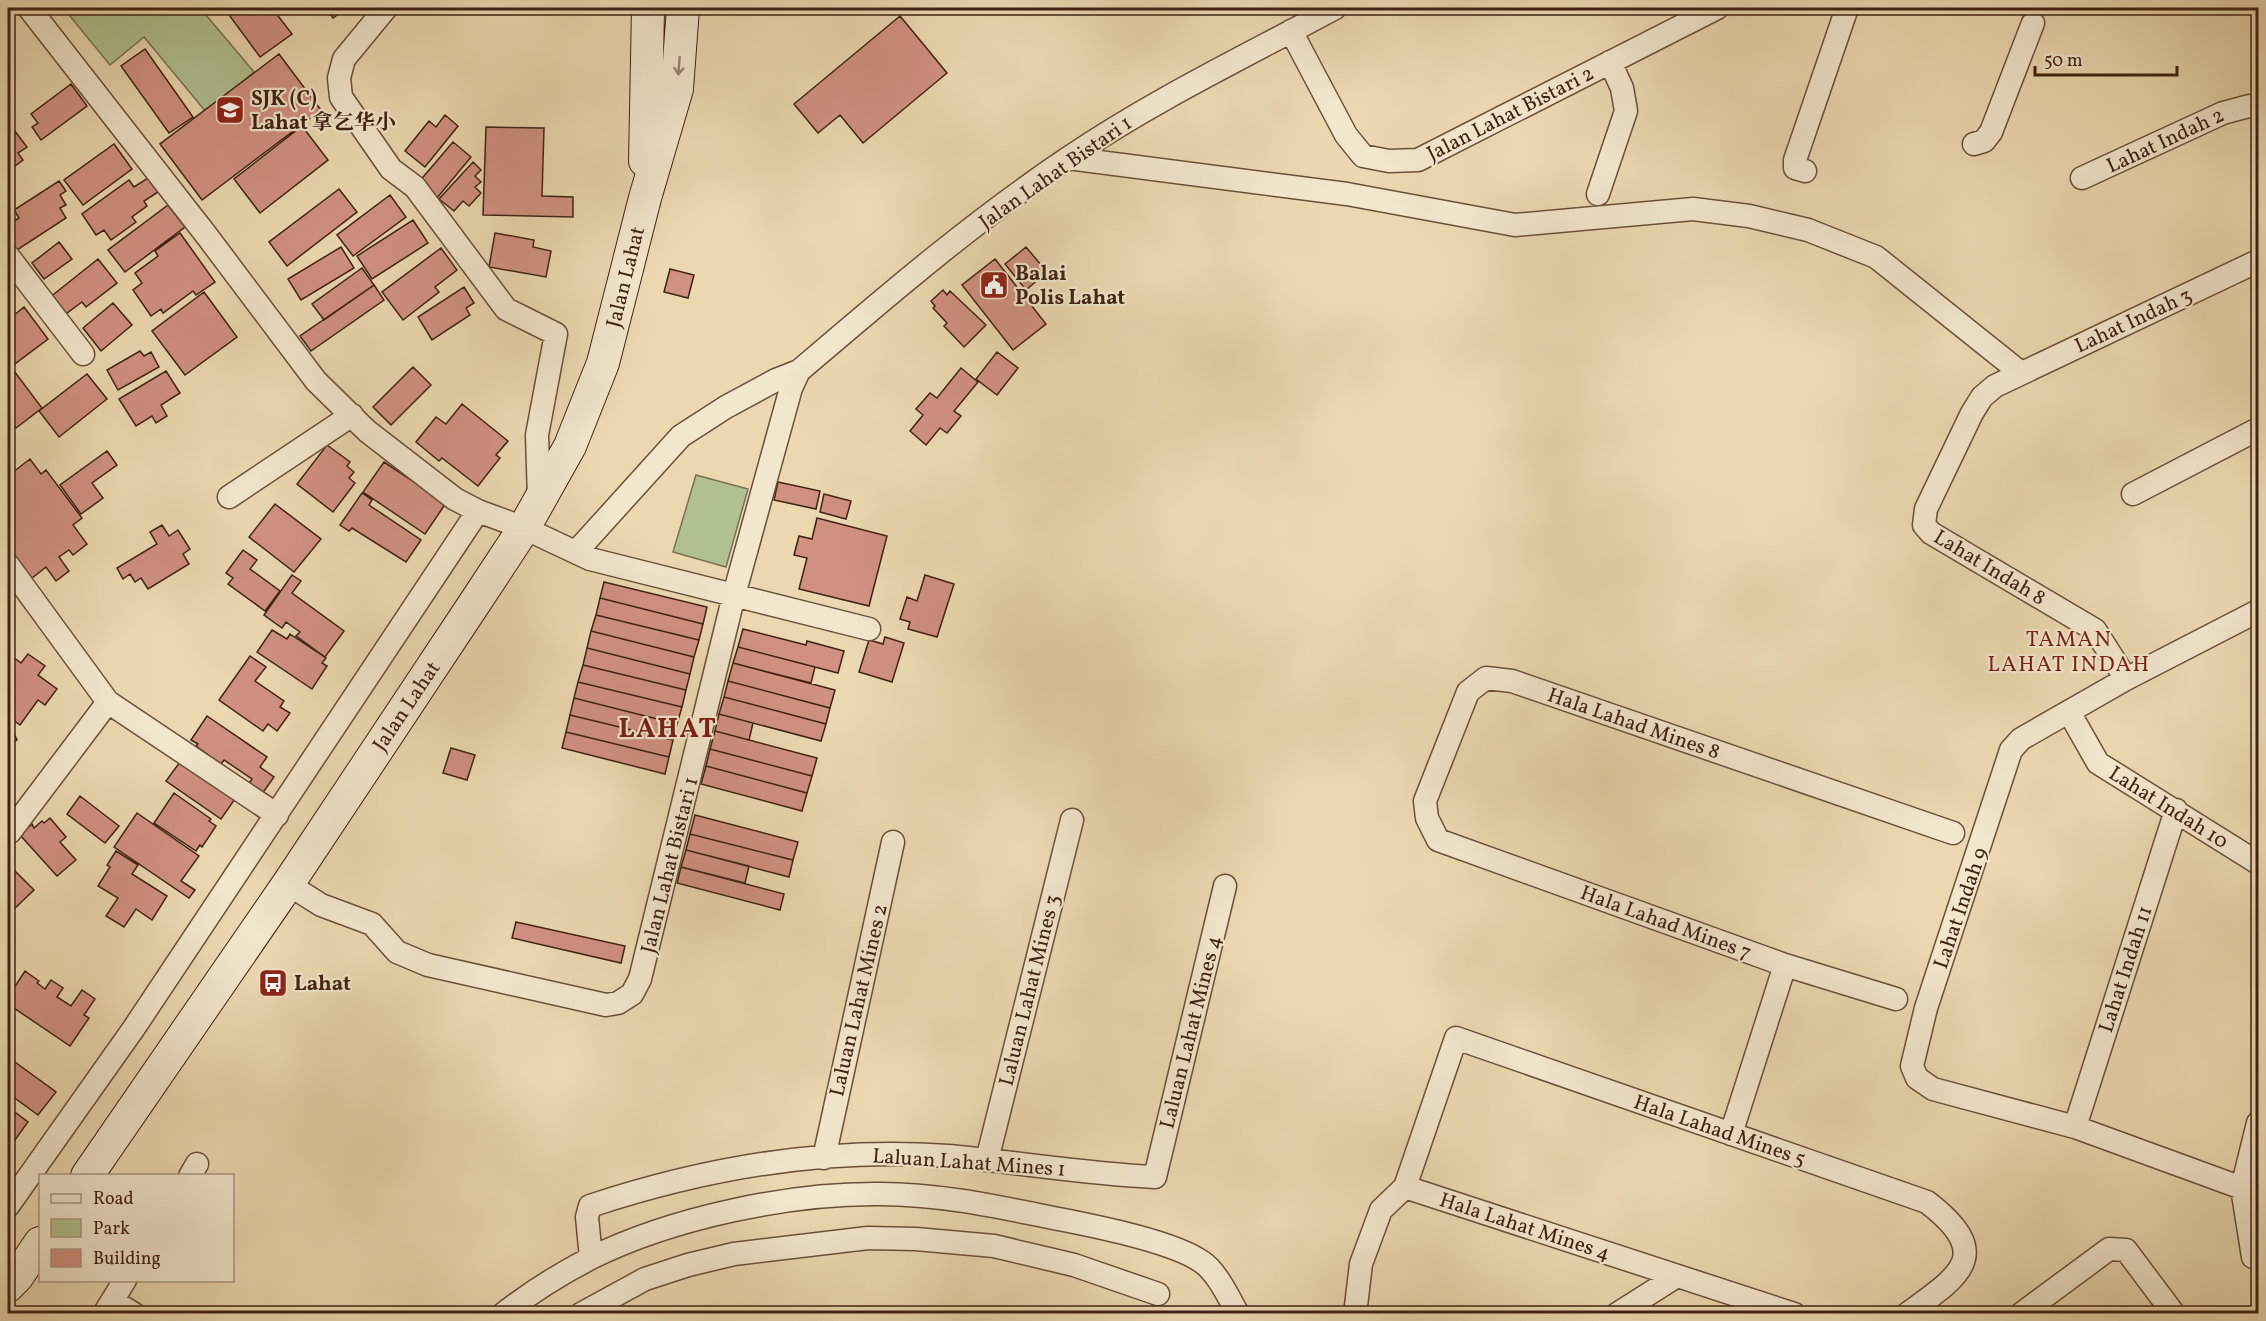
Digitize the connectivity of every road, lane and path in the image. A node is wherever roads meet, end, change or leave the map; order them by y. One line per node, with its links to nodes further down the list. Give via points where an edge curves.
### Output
1 (29, 8): 23 (street, via 316,381)
2 (386, 8): 27 (street, via 344,59 339,78 341,97 391,169 415,187 506,309 556,334 537,435)
3 (650, 8): 17 (main road, Jalan Lahat)
4 (683, 8): 17 (main road, Jalan Lahat, one-way to 17, via 677,89)
5 (1335, 8): 9 (street, Jalan Lahat Bistari 1)
6 (1717, 8): 10 (street, Jalan Lahat Bistari 2)
7 (1847, 8): 14 (street, via 1795,160 1795,168)
8 (2033, 22): 12 (street, via 1990,132 1984,141)
9 (1291, 31): 10 (street, Jalan Lahat Bistari 2, via 1346,135 1364,156 1389,161 1418,160); 13 (street, Jalan Lahat Bistari 1, via 1168,96)
10 (1610, 62): 16 (street, via 1622,88 1626,111)
11 (2254, 107): 15 (street, Lahat Indah 2, via 2223,113)
12 (1974, 144)
13 (1068, 158): 21 (street, Jalan Lahat Bistari 1, via 922,266); 22 (street, via 1347,194 1515,225 1693,210 1749,216 1808,230 1875,257)
14 (1805, 171)
15 (2082, 178)
16 (1598, 194)
17 (645, 198): 27 (main road, Jalan Lahat, via 603,363 570,446)
18 (8, 256): 20 (street)
19 (2259, 261): 22 (street, Lahat Indah 3)
20 (83, 354)
21 (799, 371): 30 (street, Jalan Lahat Bistari 1, via 726,407 681,436); 32 (street, Jalan Lahat Bistari 1)
22 (2014, 376): 35 (street, Lahat Indah 8, via 1982,397 1972,413 1926,509 1924,525 1931,533 2095,630)
23 (352, 415): 26 (street); 28 (street, via 455,499)
24 (2259, 429): 25 (street)
25 (2133, 494)
26 (229, 497)
27 (540, 501): 29 (main road, Jalan Lahat)
28 (478, 511): 29 (street); 39 (street)
29 (525, 528): 30 (street); 46 (main road, Jalan Lahat)
30 (576, 552): 32 (street, via 590,559)
31 (8, 565): 36 (street)
32 (734, 595): 34 (street); 46 (street, Jalan Lahat Bistari 1, via 640,979 632,994 618,1004 606,1005 428,965 397,952 372,924 321,905)
33 (2259, 611): 35 (street)
34 (869, 629)
35 (2126, 679): 37 (street)
36 (108, 702): 39 (street); 41 (street)
37 (2069, 712): 38 (street, Lahat Indah 10, via 2098,763); 51 (street, Lahat Indah 9, via 2021,739 2011,750 1926,1008 1912,1066 1917,1078 1933,1089)
38 (2176, 810): 45 (street, Lahat Indah 10); 51 (street, Lahat Indah 11)
39 (277, 815): 59 (street)
40 (1072, 820): 54 (street, Laluan Lahat Mines 3)
41 (10, 832)
42 (1953, 832): 43 (street, Hala Lahad Mines 8, via 1512,681 1486,678 1467,692 1425,801 1427,818)
43 (1438, 840): 48 (street, Hala Lahad Mines 7)
44 (893, 842): 53 (street, Laluan Lahat Mines 2)
45 (2259, 863)
46 (288, 884): 55 (main road, Jalan Lahat)
47 (1225, 886): 56 (street, Laluan Lahat Mines 4)
48 (1785, 965): 49 (street, Hala Lahad Mines 7); 52 (street)
49 (1896, 999)
50 (2259, 1123): 58 (street)
51 (2075, 1128): 58 (street)
52 (1731, 1134): 57 (street, Hala Lahad Mines 5, via 1456,1038); 76 (street, Hala Lahad Mines 5, via 1928,1202 1947,1217 1958,1232 1965,1262 1955,1276)
53 (824, 1158): 54 (street, Laluan Lahat Mines 1, via 860,1154); 62 (street, Laluan Lahat Mines 1, via 730,1168 590,1206 587,1217)
54 (987, 1160): 56 (street, Laluan Lahat Mines 1)
55 (88, 1174)
56 (1155, 1177)
57 (1405, 1187): 63 (street, Hala Lahat Mines 4); 73 (street, via 1381,1210 1361,1264)
58 (2242, 1188): 61 (street)
59 (8, 1206)
60 (39, 1244): 64 (main road)
61 (2253, 1257)
62 (591, 1258): 70 (street); 72 (street, via 654,1232 754,1205 880,1194 972,1201 1077,1222 1182,1251 1204,1263)
63 (1677, 1276): 74 (street); 75 (street, Hala Lahat Mines 4)
64 (12, 1282): 68 (main road)
65 (124, 1282): 67 (street)
66 (1158, 1293): 71 (street, via 1074,1265 994,1246 868,1238 734,1254 688,1265 645,1279)
67 (108, 1307): 69 (street)
68 (8, 1309)
69 (134, 1314)
70 (503, 1314)
71 (581, 1314)
72 (1238, 1314)
73 (1355, 1314)
74 (1617, 1314)
75 (1794, 1314)
76 (1907, 1314)
77 (2021, 1314): 78 (street, via 2109,1249 2126,1250)
78 (2174, 1314)

